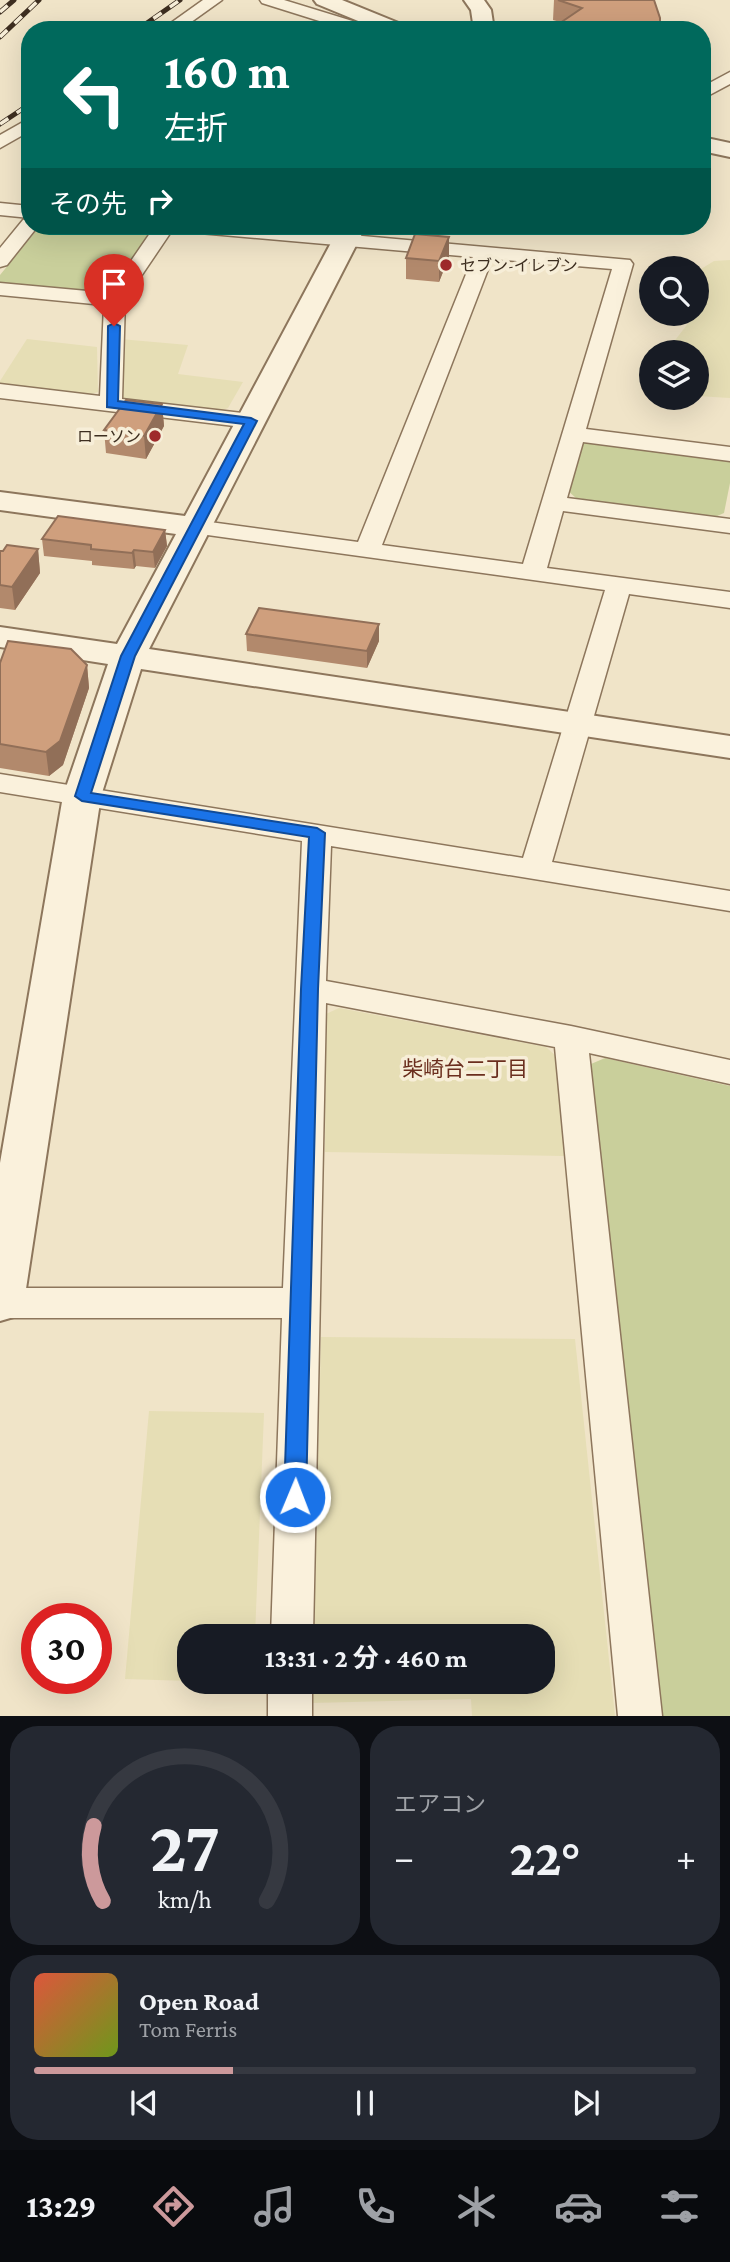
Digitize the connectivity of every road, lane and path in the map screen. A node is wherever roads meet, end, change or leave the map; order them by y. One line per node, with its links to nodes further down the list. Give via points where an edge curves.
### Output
1 (214, 0): 5 (street)
2 (268, 0): 4 (street)
3 (474, 0): 9 (street)
4 (318, 6): 6 (street); 7 (street); 8 (street)
5 (182, 21)
6 (306, 21)
7 (348, 21)
8 (369, 21)
9 (483, 21)
10 (730, 77): 11 (street)
11 (711, 89)
12 (21, 131): 13 (street)
13 (0, 143)
14 (711, 147): 15 (street)
15 (730, 150)
16 (0, 209): 17 (street)
17 (21, 211)
18 (21, 235): 23 (street)
19 (159, 235): 25 (street)
20 (348, 235): 28 (street)
21 (370, 235): 22 (street)
22 (485, 252): 29 (street, via 624,264); 35 (street)
23 (0, 261)
24 (0, 289): 25 (street)
25 (115, 300): 27 (street)
26 (0, 391): 27 (street)
27 (111, 404): 28 (street)
28 (251, 421): 34 (street)
29 (573, 434): 30 (street); 32 (street)
30 (730, 454)
31 (0, 501): 34 (street)
32 (554, 503): 33 (street); 36 (street)
33 (730, 525)
34 (195, 527): 35 (street); 40 (street)
35 (367, 551): 36 (street)
36 (533, 573): 37 (street)
37 (619, 585): 38 (street); 41 (street)
38 (730, 600)
39 (0, 637): 40 (street)
40 (128, 656): 41 (street); 44 (street)
41 (577, 723): 42 (street); 46 (street)
42 (730, 747)
43 (0, 783): 44 (street)
44 (82, 796): 45 (street); 51 (street)
45 (317, 833): 46 (street); 48 (street)
46 (535, 868): 47 (street)
47 (730, 901)
48 (310, 989): 49 (street); 52 (street)
49 (571, 1038): 50 (street); 56 (street)
50 (730, 1072)
51 (0, 1303): 52 (street)
52 (300, 1303): 53 (street)
53 (292, 1624)
54 (290, 1694): 55 (street)
55 (290, 1716)
56 (640, 1716)

